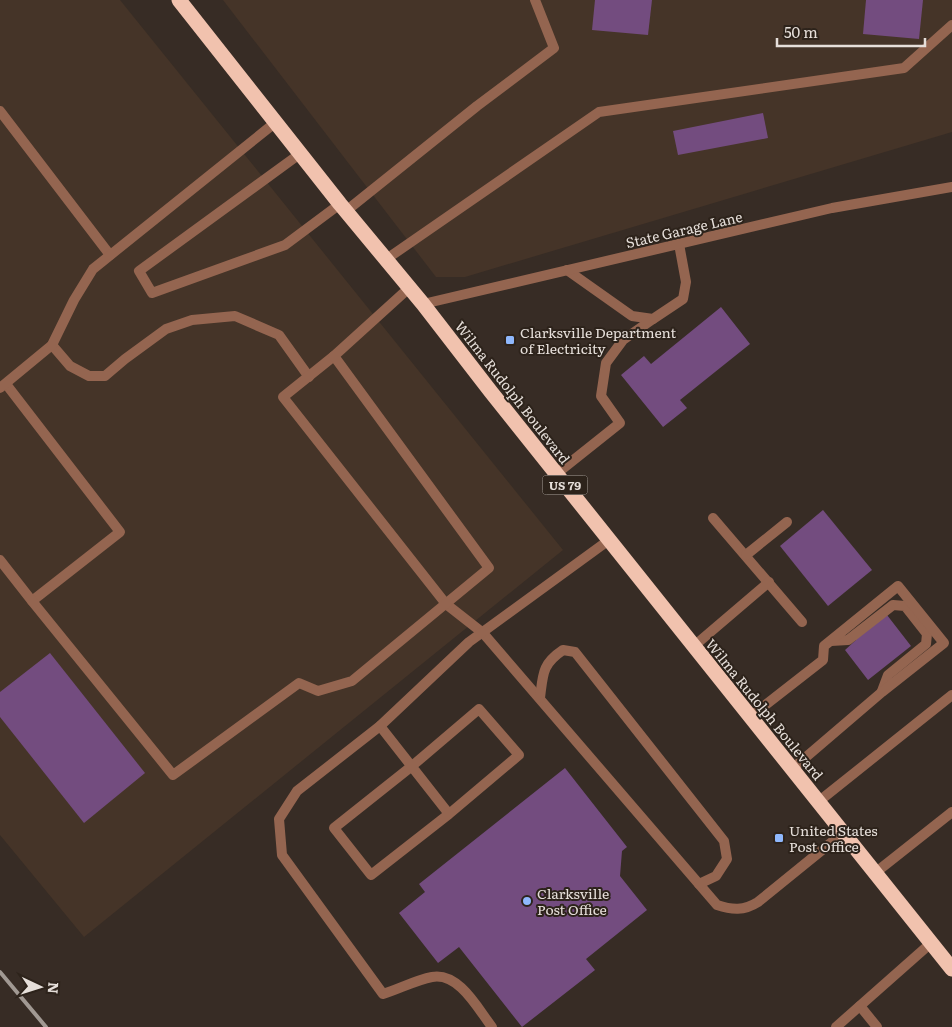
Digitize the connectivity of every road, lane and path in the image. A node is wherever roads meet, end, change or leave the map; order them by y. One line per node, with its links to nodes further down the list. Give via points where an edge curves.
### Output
1 (179, 0): 5 (highway, Wilma Rudolph Boulevard / US 79)
2 (535, 0): 8 (street, via 554,48)
3 (952, 25): 11 (street, via 904,68 599,112)
4 (0, 111): 10 (street)
5 (276, 122): 6 (highway, Wilma Rudolph Boulevard / US 79); 10 (street)
6 (300, 153): 8 (highway, Wilma Rudolph Boulevard / US 79); 8 (street, via 139,271 152,293 285,245)
7 (952, 186): 9 (street, State Garage Lane, via 832,208)
8 (343, 207): 11 (highway, Wilma Rudolph Boulevard / US 79)
9 (679, 244): 12 (street, State Garage Lane); 15 (street, via 686,282 683,299)
10 (110, 255): 16 (street, via 93,269)
11 (385, 260): 13 (highway, Wilma Rudolph Boulevard / US 79)
12 (567, 270): 14 (street, State Garage Lane); 15 (street, via 632,316)
13 (409, 288): 14 (highway, Wilma Rudolph Boulevard / US 79); 17 (street)
14 (423, 304): 20 (highway, Wilma Rudolph Boulevard / US 79)
15 (653, 319): 20 (street, via 623,340 606,363 601,396 620,423)
16 (52, 344): 18 (street, via 70,366 89,376 105,376 166,329 192,320 235,316 279,335); 19 (street)
17 (334, 356): 18 (street); 28 (street, via 489,568)
18 (308, 376): 28 (street, via 283,397)
19 (3, 386): 27 (street, via 120,532)
20 (556, 474): 23 (highway, Wilma Rudolph Boulevard / US 79)
21 (713, 518): 24 (street)
22 (787, 522): 24 (street)
23 (609, 540): 30 (street); 32 (highway, Wilma Rudolph Boulevard / US 79)
24 (746, 555): 26 (street)
25 (0, 560): 27 (street)
26 (769, 582): 29 (street); 32 (street)
27 (32, 601): 28 (street, via 173,775 299,683 318,691 352,681)
28 (446, 604): 30 (street)
29 (802, 622)
30 (483, 633): 35 (street); 37 (street, via 469,642)
31 (830, 641): 33 (street, via 848,640 893,604 905,606 927,634 926,644 888,675); 33 (street, via 898,586 944,643); 36 (street, via 824,646 823,660)
32 (694, 646): 36 (highway, Wilma Rudolph Boulevard / US 79)
33 (882, 692): 39 (street)
34 (952, 695): 40 (street)
35 (540, 698): 45 (street); 45 (street, via 543,673 550,658 563,650 575,652 724,841 727,859 716,876)
36 (750, 717): 39 (highway, Wilma Rudolph Boulevard / US 79)
37 (380, 726): 38 (street); 49 (street, via 297,791 279,818 282,855 383,994 432,976 443,977 460,984)
38 (412, 766): 42 (street); 42 (street, via 479,710 519,755); 42 (street, via 334,828 371,875)
39 (792, 770): 40 (highway, Wilma Rudolph Boulevard / US 79)
40 (818, 802): 43 (highway, Wilma Rudolph Boulevard / US 79)
41 (952, 812): 44 (street)
42 (449, 814)
43 (843, 833): 44 (highway, Wilma Rudolph Boulevard / US 79); 45 (street, via 748,908 731,909 717,905)
44 (875, 873): 46 (highway, Wilma Rudolph Boulevard / US 79)
45 (699, 884)
46 (931, 943): 47 (highway, Wilma Rudolph Boulevard / US 79); 48 (street)
47 (952, 969)
48 (860, 1006): 50 (street); 51 (street)
49 (492, 1027)
50 (836, 1027)
51 (877, 1027)

